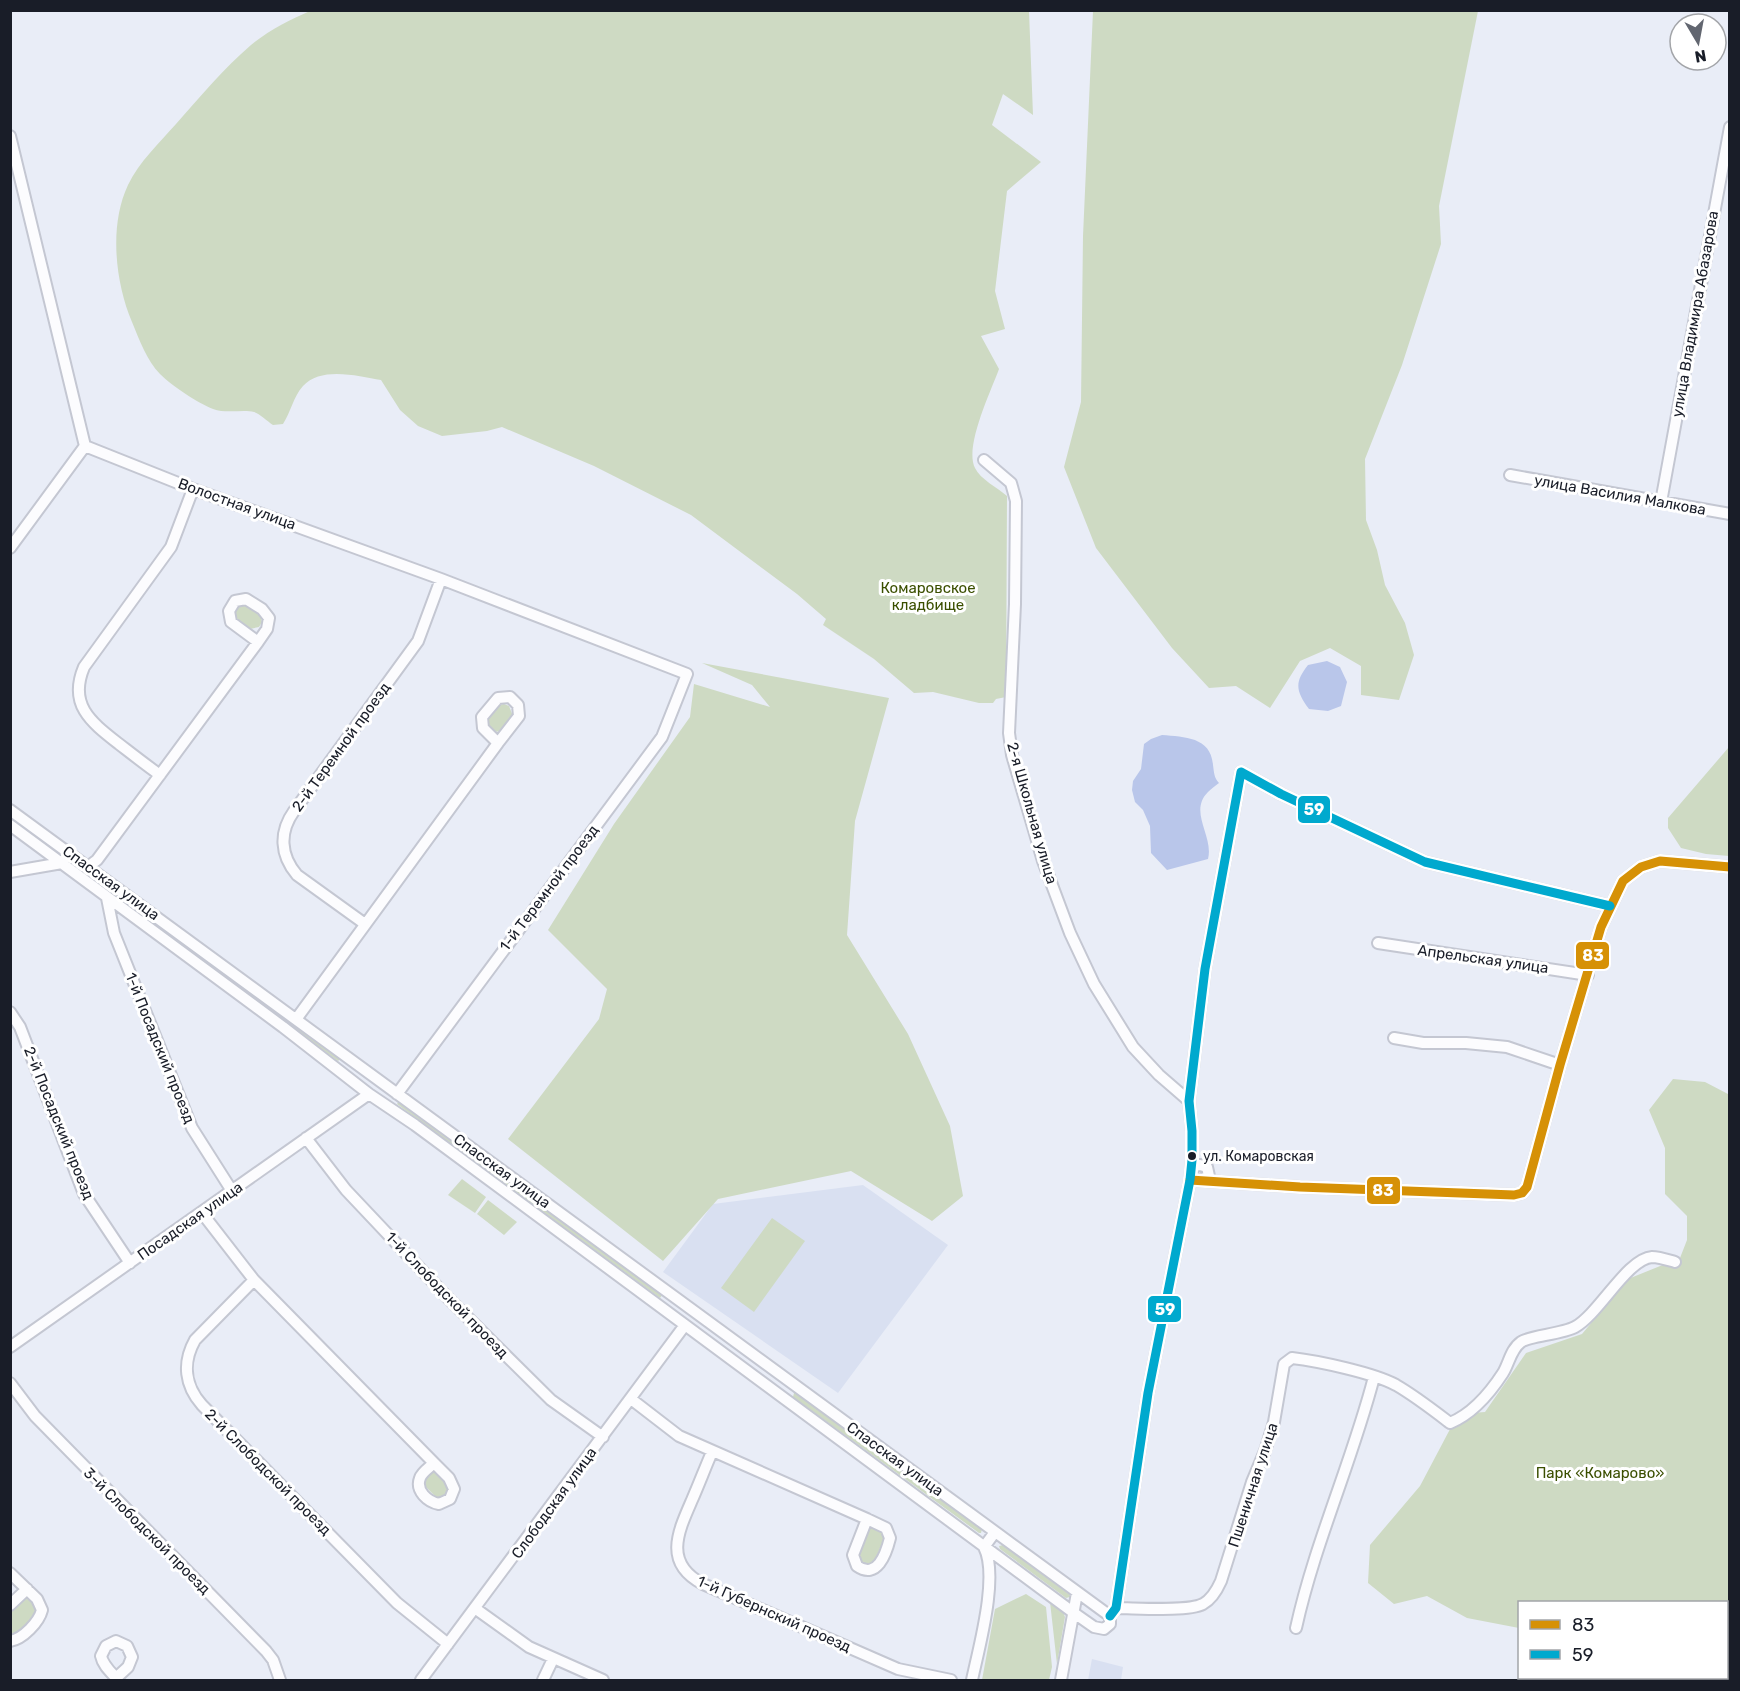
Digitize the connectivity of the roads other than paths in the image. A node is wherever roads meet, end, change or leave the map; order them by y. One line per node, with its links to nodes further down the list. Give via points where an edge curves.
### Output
1 (1730, 127): 8 (street, улица Владимира Абазарова)
2 (10, 136): 3 (street)
3 (15, 177): 4 (street)
4 (85, 446): 7 (street, Волостная улица); 10 (street)
5 (984, 460): 34 (street, 2-я Школьная улица, via 1011,483 1016,501 1010,733 1012,755 1043,861 1094,984 1133,1047)
6 (1510, 476): 8 (street, улица Василия Малкова)
7 (193, 489): 11 (street, Волостная улица); 15 (street, via 171,547 84,667 79,683 82,707 91,721)
8 (1661, 502): 9 (street, улица Василия Малкова)
9 (1730, 514)
10 (10, 548)
11 (441, 579): 13 (street, Волостная улица); 25 (street, 2-й Теремной проезд, via 418,641 294,811 283,835 287,861 297,875)
12 (258, 642): 15 (street)
13 (687, 674): 33 (street, 1-й Теремной проезд, via 662,736)
14 (498, 743): 25 (street)
15 (160, 775): 20 (street)
16 (10, 810): 18 (street, Спасская улица)
17 (10, 825): 19 (street, Спасская улица)
18 (71, 854): 19 (street); 20 (street, Спасская улица)
19 (62, 863): 22 (street); 23 (street, Спасская улица)
20 (89, 866): 29 (street, Спасская улица)
21 (1730, 867): 24 (street, via 1660,861 1641,867 1623,881)
22 (10, 872)
23 (107, 898): 32 (street, Спасская улица); 37 (street, 1-й Посадский проезд, via 114,933 192,1128)
24 (1610, 906): 27 (street); 34 (street, via 1425,862 1241,772 1205,969)
25 (365, 924): 29 (street)
26 (1378, 943): 27 (street, Апрельская улица)
27 (1588, 975): 31 (street)
28 (10, 1012): 40 (street, 2-й Посадский проезд, via 20,1027 84,1194)
29 (297, 1018): 33 (street, Спасская улица)
30 (1394, 1038): 31 (street, via 1507,1047)
31 (1560, 1065): 36 (street, via 1527,1187 1522,1193 1391,1191)
32 (369, 1094): 35 (street, Посадская улица); 42 (street, Спасская улица)
33 (397, 1094): 45 (street, Спасская улица)
34 (1189, 1101): 36 (street)
35 (306, 1138): 37 (street, Посадская улица); 49 (street, 1-й Слободской проезд, via 346,1190 448,1298 551,1400)
36 (1194, 1179): 60 (street, via 1148,1393)
37 (232, 1191): 38 (street, Посадская улица)
38 (202, 1212): 40 (street, Посадская улица); 41 (street)
39 (1675, 1262): 44 (street, Пшеничная улица, via 1652,1257 1632,1267 1603,1302 1575,1327 1523,1340 1503,1373 1465,1417 1450,1423 1395,1384)
40 (130, 1263): 43 (street, Посадская улица)
41 (254, 1280): 51 (street); 64 (street, 2-й Слободской проезд, via 190,1348 186,1365 192,1391 397,1603)
42 (685, 1325): 47 (street, Спасская улица); 48 (street, Слободская улица)
43 (10, 1347)
44 (1374, 1377): 60 (street, Пшеничная улица, via 1292,1358 1284,1364 1274,1422 1215,1594 1203,1604 1181,1608); 62 (street, via 1305,1587)
45 (786, 1379): 47 (street); 53 (street, Спасская улица)
46 (10, 1383): 66 (street, 3-й Слободской проезд, via 35,1416 266,1651)
47 (775, 1392): 54 (street, Спасская улица)
48 (631, 1399): 49 (street, Слободская улица); 50 (street, via 679,1436)
49 (603, 1437): 59 (street, Слободская улица)
50 (712, 1452): 52 (street); 70 (street, 1-й Губернский проезд, via 678,1534 677,1551 689,1574 703,1584 898,1669)
51 (434, 1463)
52 (867, 1519): 52 (street, via 853,1556 857,1566 868,1570 882,1562 890,1538 886,1528)
53 (995, 1532): 54 (street); 57 (street, Спасская улица)
54 (984, 1547): 61 (street, Спасская улица); 71 (street, via 989,1557 990,1586)
55 (10, 1573): 56 (street)
56 (27, 1589): 58 (street); 63 (street, via 41,1604 40,1615 21,1637)
57 (1077, 1593): 60 (street, Спасская улица); 61 (street)
58 (10, 1605)
59 (476, 1609): 64 (street, Слободская улица); 65 (street, via 529,1647)
60 (1113, 1612): 61 (street, Спасская улица, via 1104,1629)
61 (1074, 1613): 72 (street)
62 (1296, 1628)
63 (10, 1641)
64 (448, 1644): 67 (street, Слободская улица)
65 (553, 1659): 68 (street); 69 (street)
66 (280, 1680)
67 (421, 1680)
68 (543, 1680)
69 (603, 1680)
70 (951, 1680)
71 (972, 1680)
72 (1061, 1680)

